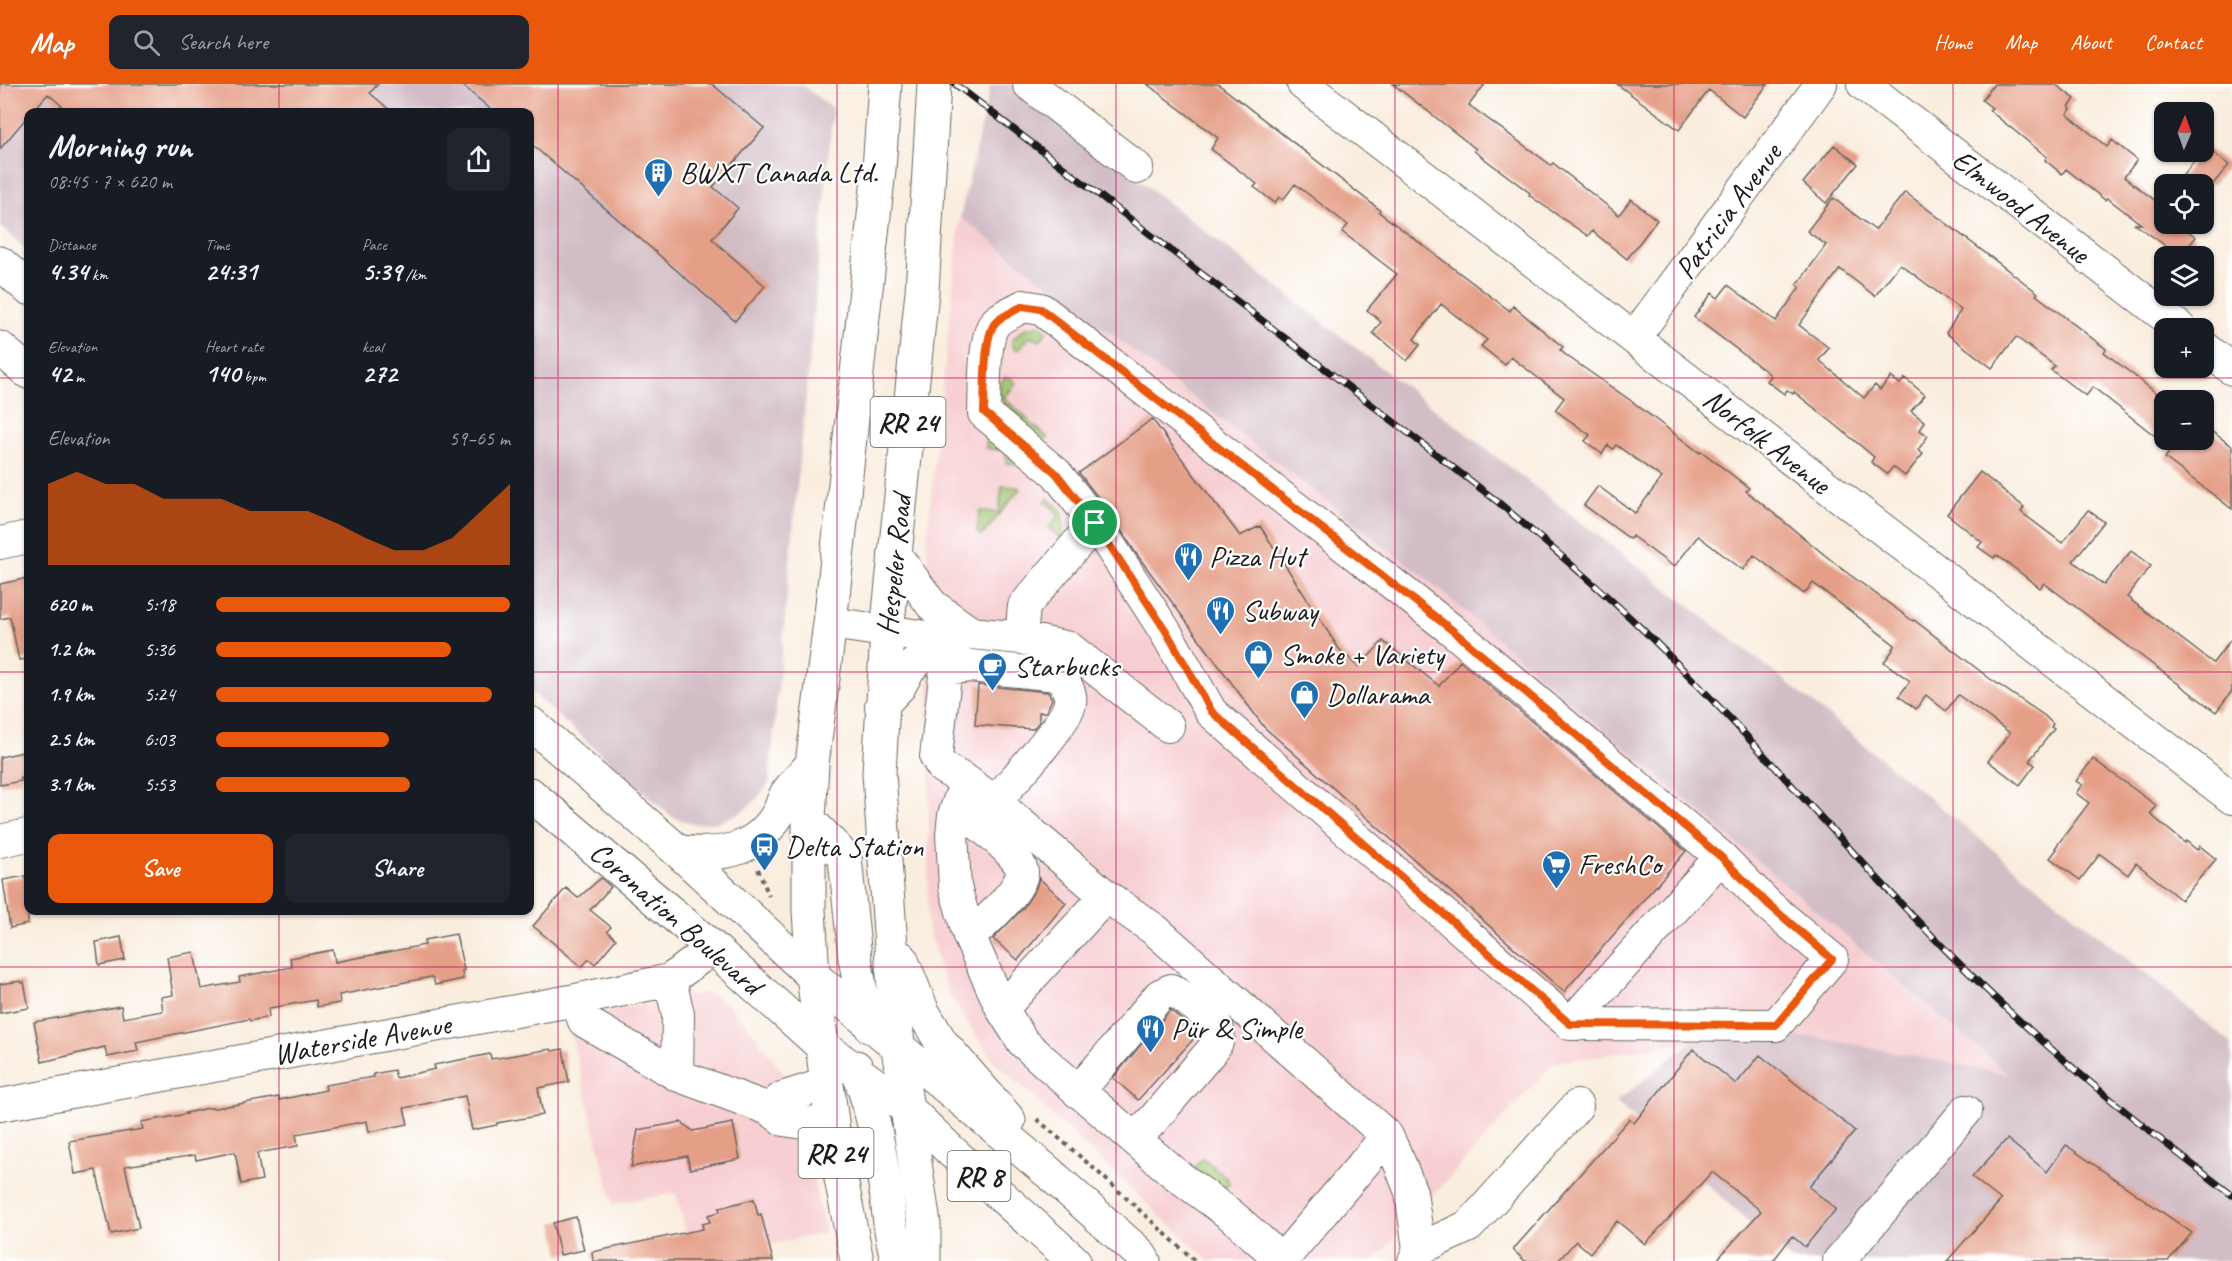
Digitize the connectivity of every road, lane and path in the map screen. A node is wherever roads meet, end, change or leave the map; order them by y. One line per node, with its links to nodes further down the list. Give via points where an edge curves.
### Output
1 (934, 84): 19 (main road, Hespeler Road / RR 24, via 922,292)
2 (1029, 84): 7 (street)
3 (1303, 84): 11 (street, Norfolk Avenue)
4 (1821, 84): 11 (street, Patricia Avenue)
5 (1863, 84): 10 (street, Elmwood Avenue)
6 (884, 86): 20 (main road, Hespeler Road / RR 24, via 879,169)
7 (1137, 168)
8 (0, 263): 9 (main road)
9 (24, 284)
10 (2167, 318)
11 (1634, 338): 29 (street, Norfolk Avenue)
12 (0, 348): 14 (main road)
13 (2214, 355): 15 (street)
14 (24, 369)
15 (2232, 369)
16 (1095, 523): 23 (street, via 1024,606); 36 (street, via 1056,473 984,412 990,334 996,322 1023,306 1041,309 1452,630); 47 (street, via 1166,631 1212,712)
17 (24, 538): 18 (street)
18 (0, 543)
19 (894, 553): 21 (main road, Hespeler Road / RR 24); 22 (street)
20 (830, 623): 21 (street); 27 (main road, Hespeler Road / RR 24)
21 (887, 632): 22 (street); 24 (main road, Hespeler Road / RR 24)
22 (956, 636): 23 (street); 24 (street, via 909,669 900,686)
23 (1021, 638): 26 (street, via 1068,648)
24 (881, 706): 40 (main road, Hespeler Road / RR 24, via 880,810)
25 (534, 726): 35 (main road, Coronation Boulevard / RR 8)
26 (1167, 726)
27 (812, 764): 32 (main road, Hespeler Road / RR 24); 35 (main road, via 786,794 778,814 747,844 708,855)
28 (961, 794): 31 (street); 31 (street, via 936,757 945,676 952,668 970,666 1057,675 1067,686 1071,702 1063,720); 41 (street, via 952,834 955,887); 41 (street, via 1022,870 1021,881 987,922)
29 (2231, 796)
30 (534, 797): 42 (main road, Coronation Boulevard / RR 8)
31 (995, 802): 38 (street)
32 (809, 820): 43 (main road, Hespeler Road / RR 24, via 808,910); 48 (main road, via 845,858 855,958)
33 (24, 836): 34 (street)
34 (0, 841)
35 (679, 852): 43 (main road, Coronation Boulevard / RR 8)
36 (1721, 857): 47 (street); 47 (street, via 1832,959 1776,1025)
37 (756, 865): 39 (path)
38 (1106, 896): 46 (street); 61 (street, via 1155,930)
39 (774, 903)
40 (888, 928): 50 (main road, Hespeler Road / RR 24); 63 (main road, via 923,1012 941,1042 996,1104)
41 (969, 936): 46 (street)
42 (713, 948): 44 (street, Waterside Avenue); 49 (main road, Coronation Boulevard / RR 8)
43 (813, 976): 48 (main road, RR 8); 49 (main road, RR 24); 51 (main road)
44 (670, 980): 45 (street, Waterside Avenue); 52 (street, via 678,1014)
45 (576, 999): 52 (street, via 584,1021); 55 (street, Waterside Avenue)
46 (1002, 1009): 54 (street, via 1023,1042)
47 (1570, 1024)
48 (871, 1026): 50 (main road, RR 8); 57 (main road)
49 (821, 1045): 51 (main road, RR 8); 53 (main road, RR 24)
50 (898, 1048): 57 (main road, RR 24); 63 (main road, RR 8)
51 (859, 1074): 57 (main road, RR 8); 66 (main road, via 870,1110)
52 (677, 1075): 58 (street)
53 (826, 1084): 58 (street, via 782,1098); 60 (main road, RR 24)
54 (1078, 1092): 62 (street); 62 (street, via 1160,995 1171,990 1182,995 1217,1026 1219,1039)
55 (0, 1104)
56 (1576, 1106): 64 (street, via 1468,1226)
57 (907, 1108): 67 (main road, RR 24, via 924,1224); 68 (main road, RR 8)
58 (769, 1109): 60 (street, via 784,1120)
59 (1966, 1111): 70 (street)
60 (832, 1121): 65 (main road, RR 24)
61 (1387, 1136): 62 (street, via 1282,1260); 64 (street, via 1411,1192)
62 (1134, 1139)
63 (1048, 1172): 69 (main road, RR 8, via 1139,1252)
64 (1417, 1255)
65 (857, 1261)
66 (898, 1261)
67 (924, 1261)
68 (1074, 1261)
69 (1144, 1261)
70 (1839, 1261)

